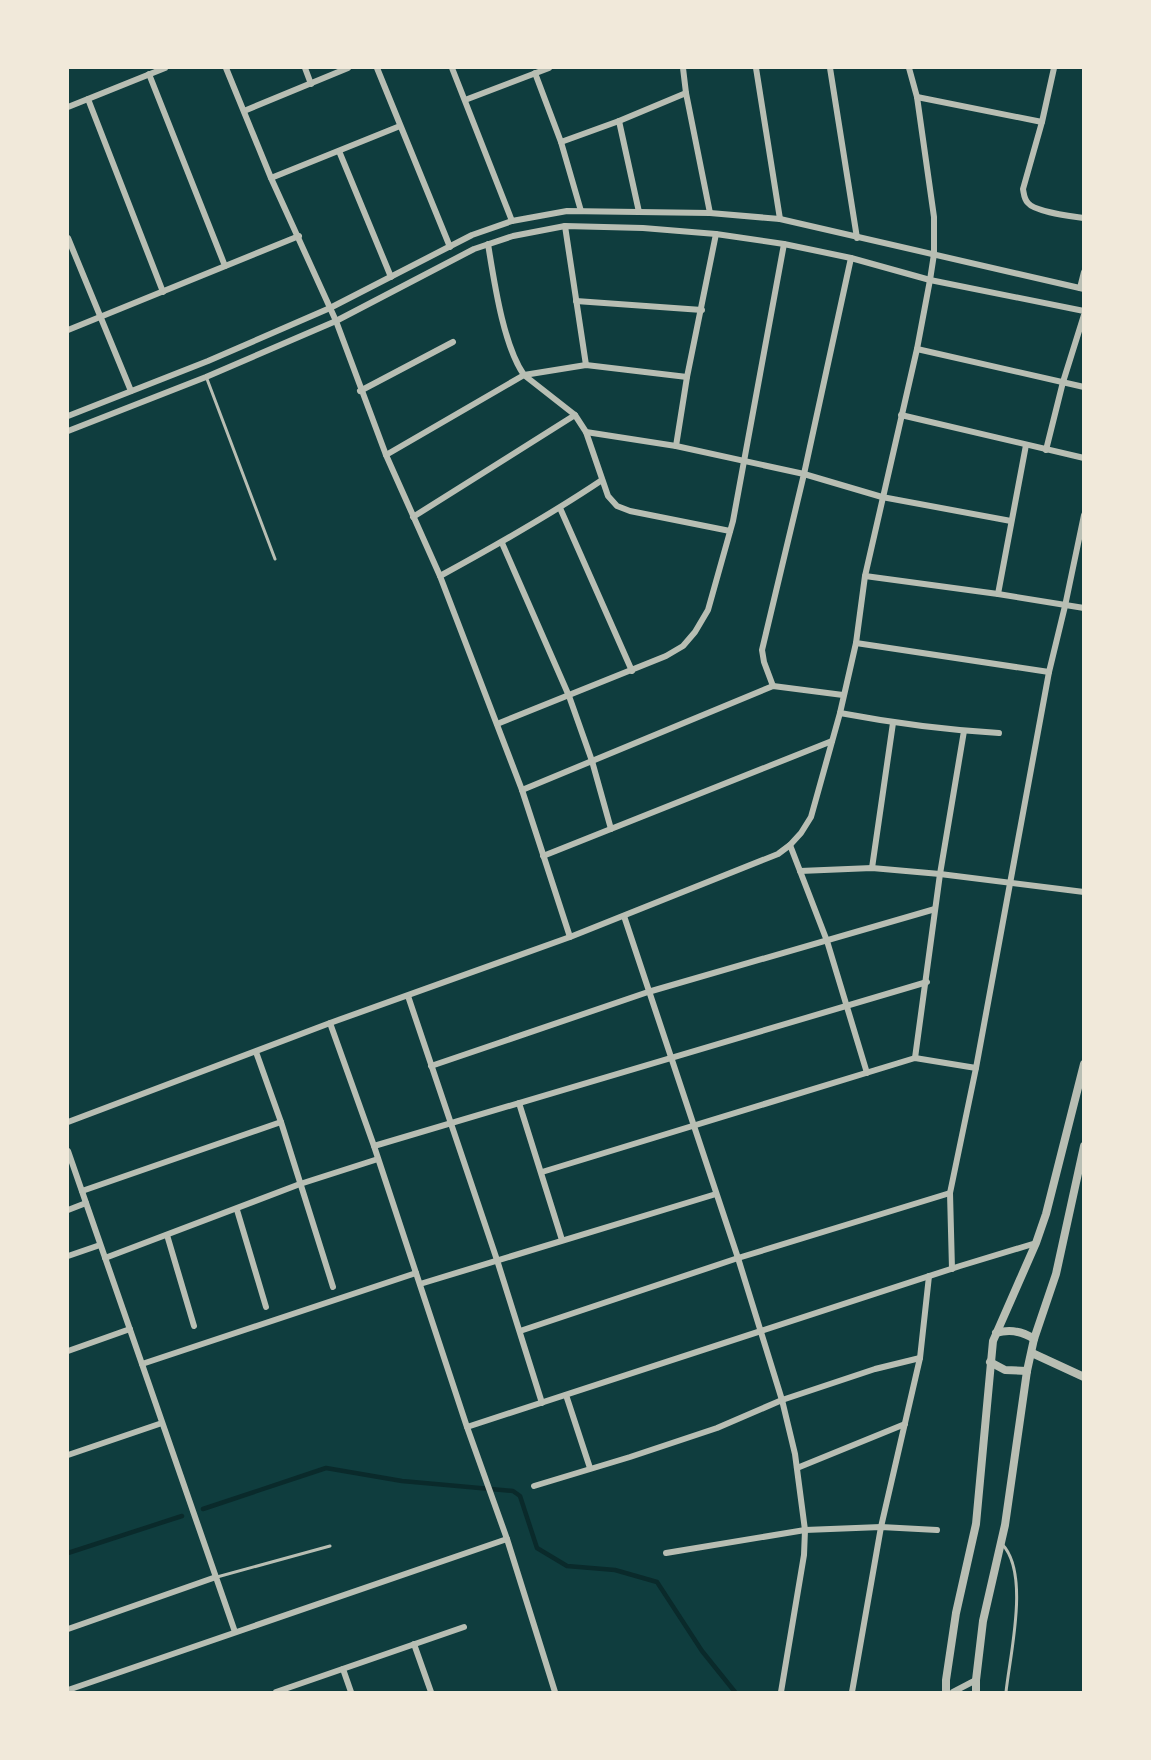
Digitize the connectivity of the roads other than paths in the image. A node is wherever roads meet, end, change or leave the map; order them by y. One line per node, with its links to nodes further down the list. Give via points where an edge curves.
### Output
1 (165, 68): 14 (street)
2 (226, 68): 21 (street)
3 (305, 68): 15 (street)
4 (348, 68): 15 (street)
5 (377, 68): 24 (street)
6 (452, 68): 19 (street)
7 (549, 68): 13 (street)
8 (683, 68): 16 (street)
9 (756, 68): 32 (street)
10 (830, 68): 38 (street)
11 (909, 68): 17 (street)
12 (1054, 68): 23 (street)
13 (535, 73): 19 (street); 25 (street)
14 (149, 74): 18 (street); 45 (street)
15 (311, 84): 21 (street)
16 (686, 93): 22 (street); 30 (street)
17 (917, 97): 23 (street); 42 (street, via 934,216)
18 (88, 99): 20 (street); 50 (street)
19 (465, 100): 33 (street)
20 (68, 107)
21 (244, 111): 27 (street)
22 (618, 121): 25 (street); 29 (street)
23 (1042, 122): 31 (street, via 1023,189 1024,198 1036,208)
24 (400, 126): 26 (street); 41 (street)
25 (561, 142): 28 (street)
26 (339, 151): 27 (street); 47 (street)
27 (272, 178): 36 (street)
28 (581, 211): 29 (street); 33 (street)
29 (639, 212): 30 (street)
30 (710, 213): 32 (street)
31 (1083, 218)
32 (780, 219): 38 (street)
33 (513, 221): 41 (street)
34 (565, 226): 35 (street); 39 (street); 51 (street)
35 (716, 234): 40 (street); 53 (street)
36 (299, 236): 45 (street); 52 (street)
37 (68, 238): 43 (street)
38 (857, 238): 42 (street)
39 (488, 244): 56 (street); 61 (street, via 512,352)
40 (784, 244): 44 (street); 78 (street)
41 (450, 247): 47 (street)
42 (934, 254): 48 (street); 49 (street)
43 (71, 257): 55 (street)
44 (851, 258): 48 (street); 79 (street)
45 (225, 266): 50 (street)
46 (1083, 272): 49 (street)
47 (391, 277): 52 (street)
48 (930, 280): 54 (street); 59 (street)
49 (1082, 288)
50 (163, 292): 55 (street)
51 (576, 301): 53 (street); 60 (street)
52 (330, 308): 56 (street); 67 (street)
53 (702, 310): 63 (street)
54 (1083, 313): 64 (street)
55 (100, 318): 57 (street); 67 (street)
56 (336, 321): 62 (street); 66 (street)
57 (68, 330)
58 (453, 342): 66 (street)
59 (917, 349): 64 (street); 70 (street)
60 (586, 365): 61 (street); 63 (street)
61 (524, 375): 68 (street); 76 (street)
62 (206, 377): 71 (street); 88 (lane)
63 (687, 377): 74 (street)
64 (1063, 382): 65 (street); 75 (street)
65 (1083, 387)
66 (360, 391): 76 (street)
67 (131, 392): 69 (street)
68 (574, 415): 72 (street); 84 (street)
69 (68, 416)
70 (901, 416): 73 (street); 81 (street)
71 (68, 432)
72 (586, 432): 74 (street); 80 (street)
73 (1026, 445): 75 (street); 85 (street)
74 (676, 446): 78 (street)
75 (1046, 450): 77 (street)
76 (386, 455): 84 (street)
77 (1083, 458)
78 (743, 460): 79 (street); 86 (street)
79 (804, 474): 81 (street); 97 (street, via 762,650)
80 (602, 480): 82 (street); 86 (street, via 617,506)
81 (882, 497): 85 (street); 90 (street)
82 (560, 508): 87 (street); 95 (street)
83 (1083, 515): 92 (street)
84 (412, 517): 89 (street)
85 (1011, 521): 91 (street)
86 (730, 531): 95 (street, via 708,610 695,632 683,646)
87 (502, 543): 89 (street); 99 (street)
88 (275, 559)
89 (440, 576): 102 (street)
90 (865, 576): 91 (street); 94 (street)
91 (998, 594): 92 (street)
92 (1065, 606): 93 (street); 96 (street)
93 (1083, 608)
94 (856, 643): 96 (street); 98 (street)
95 (632, 671): 99 (street)
96 (1048, 672): 114 (street)
97 (773, 686): 98 (street); 106 (street)
98 (843, 695): 100 (street)
99 (569, 696): 102 (street); 106 (street)
100 (840, 713): 101 (street); 105 (street)
101 (893, 723): 103 (street); 111 (street)
102 (496, 724): 107 (street)
103 (964, 731): 104 (street); 113 (street)
104 (999, 733)
105 (832, 741): 108 (street); 109 (street, via 811,817)
106 (592, 761): 107 (street); 108 (street)
107 (522, 790): 110 (street)
108 (611, 829): 110 (street)
109 (790, 845): 112 (street); 117 (street, via 778,854)
110 (543, 856): 118 (street)
111 (872, 868): 112 (street); 113 (street)
112 (800, 871): 119 (street)
113 (940, 874): 114 (street); 116 (street)
114 (1010, 882): 115 (street); 130 (street)
115 (1083, 892)
116 (935, 909): 119 (street); 120 (street)
117 (624, 916): 118 (street); 121 (street)
118 (570, 937): 122 (street)
119 (826, 941): 121 (street); 123 (street)
120 (927, 982): 123 (street); 127 (street)
121 (648, 992): 126 (street); 129 (street)
122 (408, 996): 124 (street); 129 (street)
123 (846, 1006): 126 (street); 131 (street)
124 (330, 1023): 125 (street); 137 (street)
125 (256, 1052): 133 (street); 134 (street)
126 (671, 1057): 132 (street); 136 (street)
127 (915, 1058): 130 (street); 131 (street)
128 (1083, 1064): 151 (street)
129 (431, 1066): 135 (street)
130 (976, 1068): 144 (street)
131 (867, 1073): 136 (street)
132 (519, 1103): 135 (street); 141 (street)
133 (68, 1122)
134 (281, 1122): 142 (street); 143 (street)
135 (452, 1124): 137 (street); 156 (street)
136 (696, 1127): 141 (street); 145 (street)
137 (374, 1146): 140 (street)
138 (1083, 1150): 168 (street, via 1056,1274)
139 (68, 1151): 143 (street)
140 (378, 1159): 142 (street); 158 (street)
141 (542, 1173): 150 (street)
142 (300, 1184): 148 (street); 161 (street)
143 (81, 1191): 146 (street)
144 (950, 1193): 155 (street); 157 (street)
145 (716, 1194): 150 (street); 155 (street)
146 (86, 1203): 147 (street); 152 (street)
147 (68, 1210)
148 (237, 1210): 149 (street); 162 (street)
149 (167, 1235): 154 (street); 163 (street)
150 (562, 1240): 156 (street)
151 (1036, 1244): 157 (street); 167 (street)
152 (100, 1245): 153 (street); 154 (street)
153 (68, 1256)
154 (105, 1258): 164 (street)
155 (738, 1258): 165 (street); 166 (street)
156 (497, 1260): 160 (street); 165 (street)
157 (951, 1269): 159 (street)
158 (416, 1273): 160 (street); 173 (street)
159 (929, 1276): 166 (street); 171 (street)
160 (420, 1284): 181 (street)
161 (333, 1287)
162 (266, 1307)
163 (194, 1326)
164 (130, 1329): 169 (street); 173 (street)
165 (520, 1331): 178 (street)
166 (761, 1331): 176 (street); 177 (street)
167 (996, 1333): 168 (street, via 1015,1331); 172 (street)
168 (1034, 1340): 170 (street)
169 (68, 1351)
170 (1032, 1353): 174 (street); 175 (street)
171 (920, 1358): 177 (street); 180 (street)
172 (990, 1362): 174 (street, via 1005,1370); 207 (street, via 976,1524 954,1623)
173 (141, 1364): 179 (street)
174 (1027, 1371): 190 (street)
175 (1083, 1377)
176 (566, 1395): 178 (street); 183 (street)
177 (782, 1400): 183 (street, via 717,1428); 184 (street)
178 (542, 1403): 181 (street)
179 (162, 1423): 182 (street); 193 (street)
180 (905, 1424): 184 (street); 186 (street)
181 (467, 1427): 189 (street)
182 (68, 1455)
183 (590, 1468): 185 (street)
184 (797, 1468): 187 (street)
185 (534, 1486)
186 (881, 1527): 187 (street); 188 (street); 206 (street)
187 (805, 1530): 192 (street); 205 (street)
188 (937, 1530)
189 (507, 1539): 196 (street); 204 (street)
190 (1001, 1543): 199 (street, via 983,1621); 210 (lane, via 1010,1552 1016,1585)
191 (330, 1545): 193 (lane)
192 (666, 1553)
193 (216, 1577): 195 (street); 196 (street)
194 (464, 1627): 197 (street)
195 (68, 1629)
196 (235, 1632): 200 (street)
197 (414, 1644): 198 (street); 203 (street)
198 (344, 1669): 201 (street); 202 (street)
199 (976, 1680): 208 (street); 209 (street)
200 (68, 1690)
201 (276, 1692)
202 (351, 1692)
203 (431, 1692)
204 (555, 1692)
205 (781, 1692)
206 (852, 1692)
207 (946, 1692)
208 (954, 1692)
209 (976, 1692)
210 (1006, 1692)

